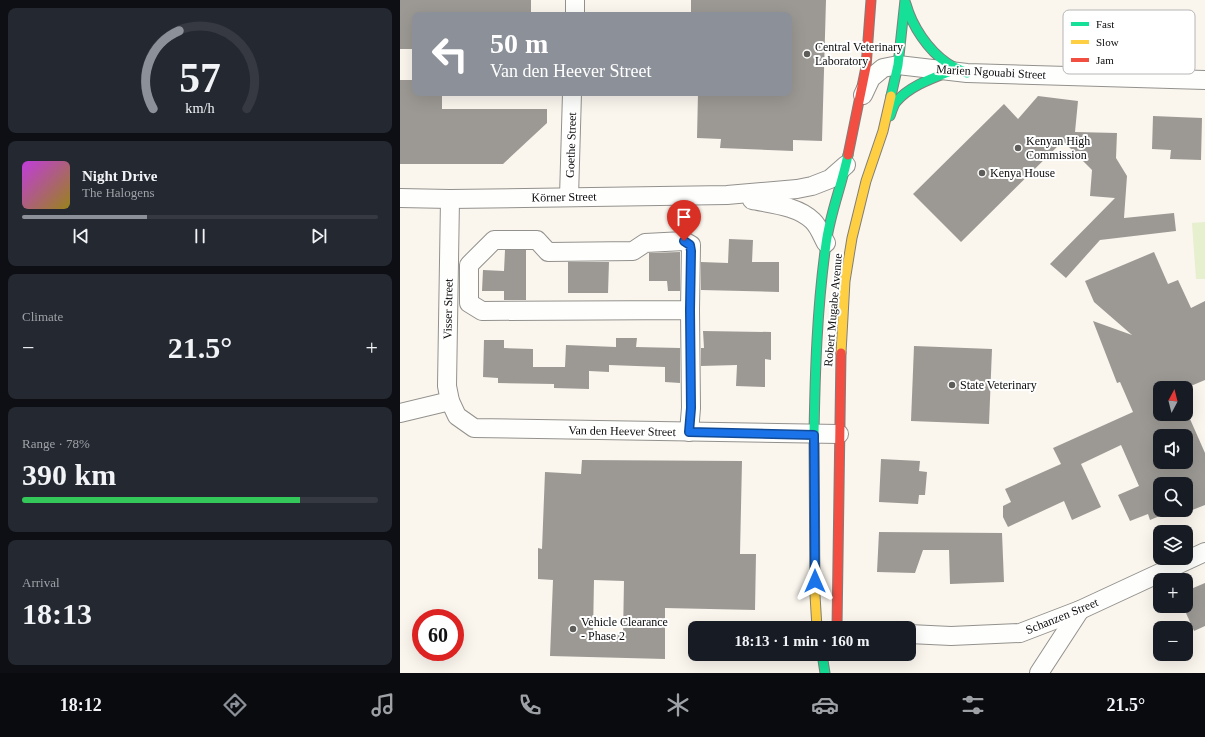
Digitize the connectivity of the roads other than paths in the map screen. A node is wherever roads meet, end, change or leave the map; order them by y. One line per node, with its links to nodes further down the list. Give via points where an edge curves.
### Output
1 (575, 0): 4 (street)
2 (871, 0): 9 (main road, Robert Mugabe Avenue, via 866,67)
3 (906, 2): 5 (main road, Robert Mugabe Avenue); 6 (main road, via 908,12 925,41 941,59)
4 (575, 12)
5 (898, 65): 6 (street, Marien Ngouabi Street); 9 (street, via 883,68 871,78); 10 (main road, Robert Mugabe Avenue)
6 (959, 72): 7 (street, Marien Ngouabi Street); 10 (main road, via 930,79 907,93 896,103)
7 (1205, 80)
8 (572, 96): 13 (street, Goethe Street)
9 (860, 100): 11 (main road, Robert Mugabe Avenue)
10 (883, 131): 21 (main road, Robert Mugabe Avenue, via 866,181 845,281)
11 (846, 166): 12 (street, Körner Street, via 830,179 796,190); 16 (main road, Robert Mugabe Avenue, via 835,200)
12 (727, 195): 13 (street, Körner Street); 16 (street, Körner Street, via 780,205 804,213 814,222)
13 (569, 197): 15 (street, Körner Street)
14 (400, 198): 15 (street, Körner Street)
15 (450, 199): 18 (street, Visser Street, via 446,386)
16 (826, 243): 22 (main road, Robert Mugabe Avenue, via 816,328)
17 (690, 310): 17 (street, via 482,311 469,304 469,265 494,240 537,240 548,252 633,251 645,243 684,241 690,245 691,251); 20 (street)
18 (453, 409): 19 (street); 20 (street, Van den Heever Street, via 474,428)
19 (400, 413)
20 (689, 432): 22 (street, Van den Heever Street)
21 (839, 434): 22 (street, Van den Heever Street); 26 (main road, Robert Mugabe Avenue)
22 (814, 435): 25 (main road, Robert Mugabe Avenue)
23 (1205, 552): 24 (street, Schanzen Street)
24 (1080, 610): 27 (street, Schanzen Street, via 1020,633 950,636); 31 (street)
25 (817, 621)
26 (836, 621)
27 (916, 634)
28 (823, 661): 30 (main road)
29 (827, 661): 30 (main road)
30 (825, 671)
31 (1039, 673)

